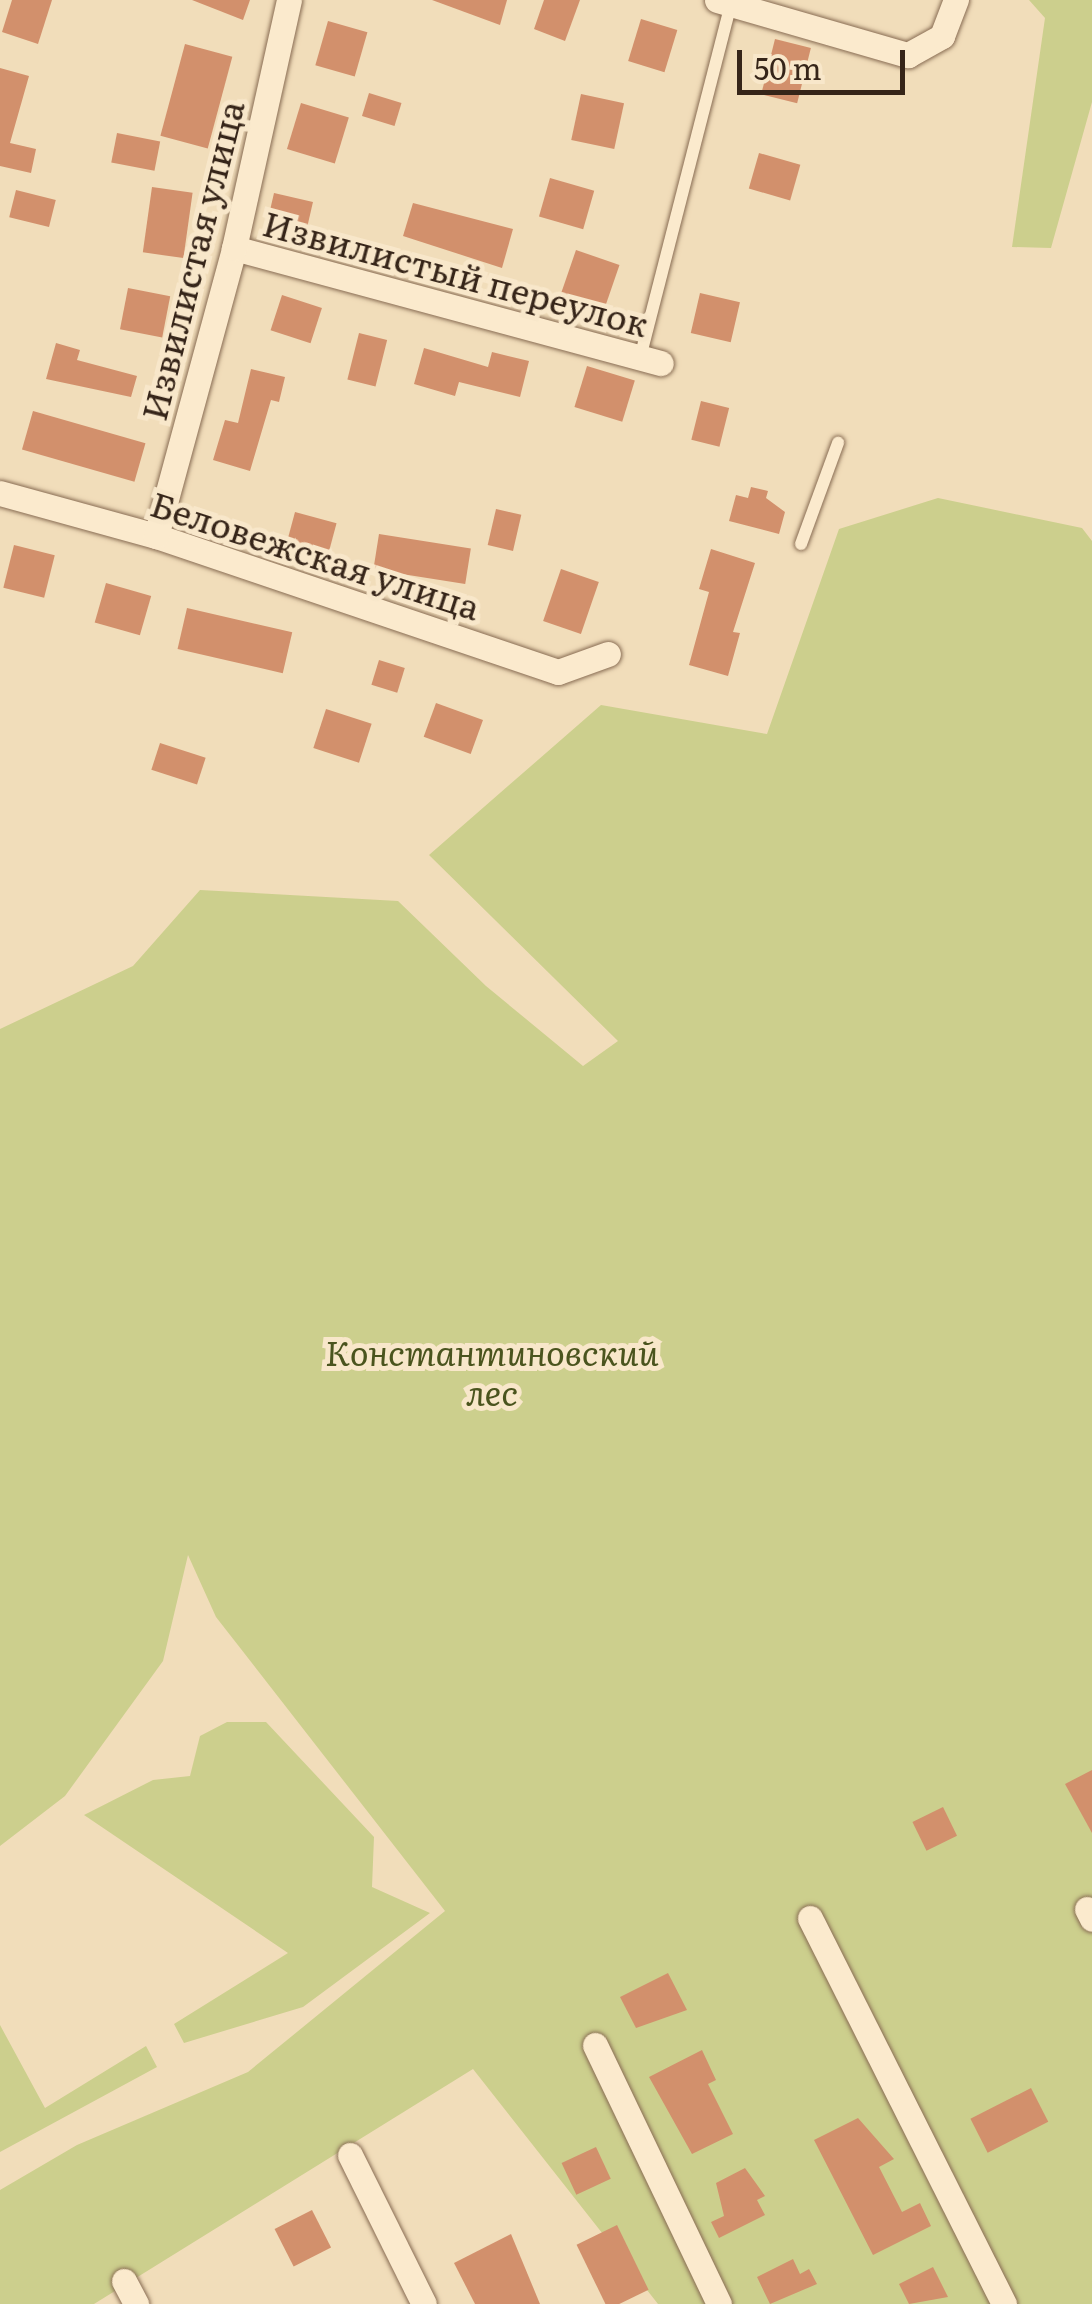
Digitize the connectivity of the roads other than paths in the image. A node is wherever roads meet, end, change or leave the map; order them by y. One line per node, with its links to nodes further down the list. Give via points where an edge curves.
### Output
1 (289, 0): 4 (street, Извилистая улица)
2 (956, 0): 3 (street, via 942,36 908,55)
3 (724, 2): 5 (lane)
4 (234, 248): 5 (street, Извилистый переулок); 8 (street, Извилистая улица)
5 (650, 361)
6 (838, 443): 9 (lane)
7 (0, 493): 8 (street, Беловежская улица)
8 (156, 536): 10 (street, Беловежская улица, via 558,672)
9 (801, 544)
10 (608, 654)
11 (810, 1918): 16 (street)
12 (594, 2046): 15 (street)
13 (350, 2155): 14 (street)
14 (424, 2304)
15 (720, 2304)
16 (1004, 2304)

